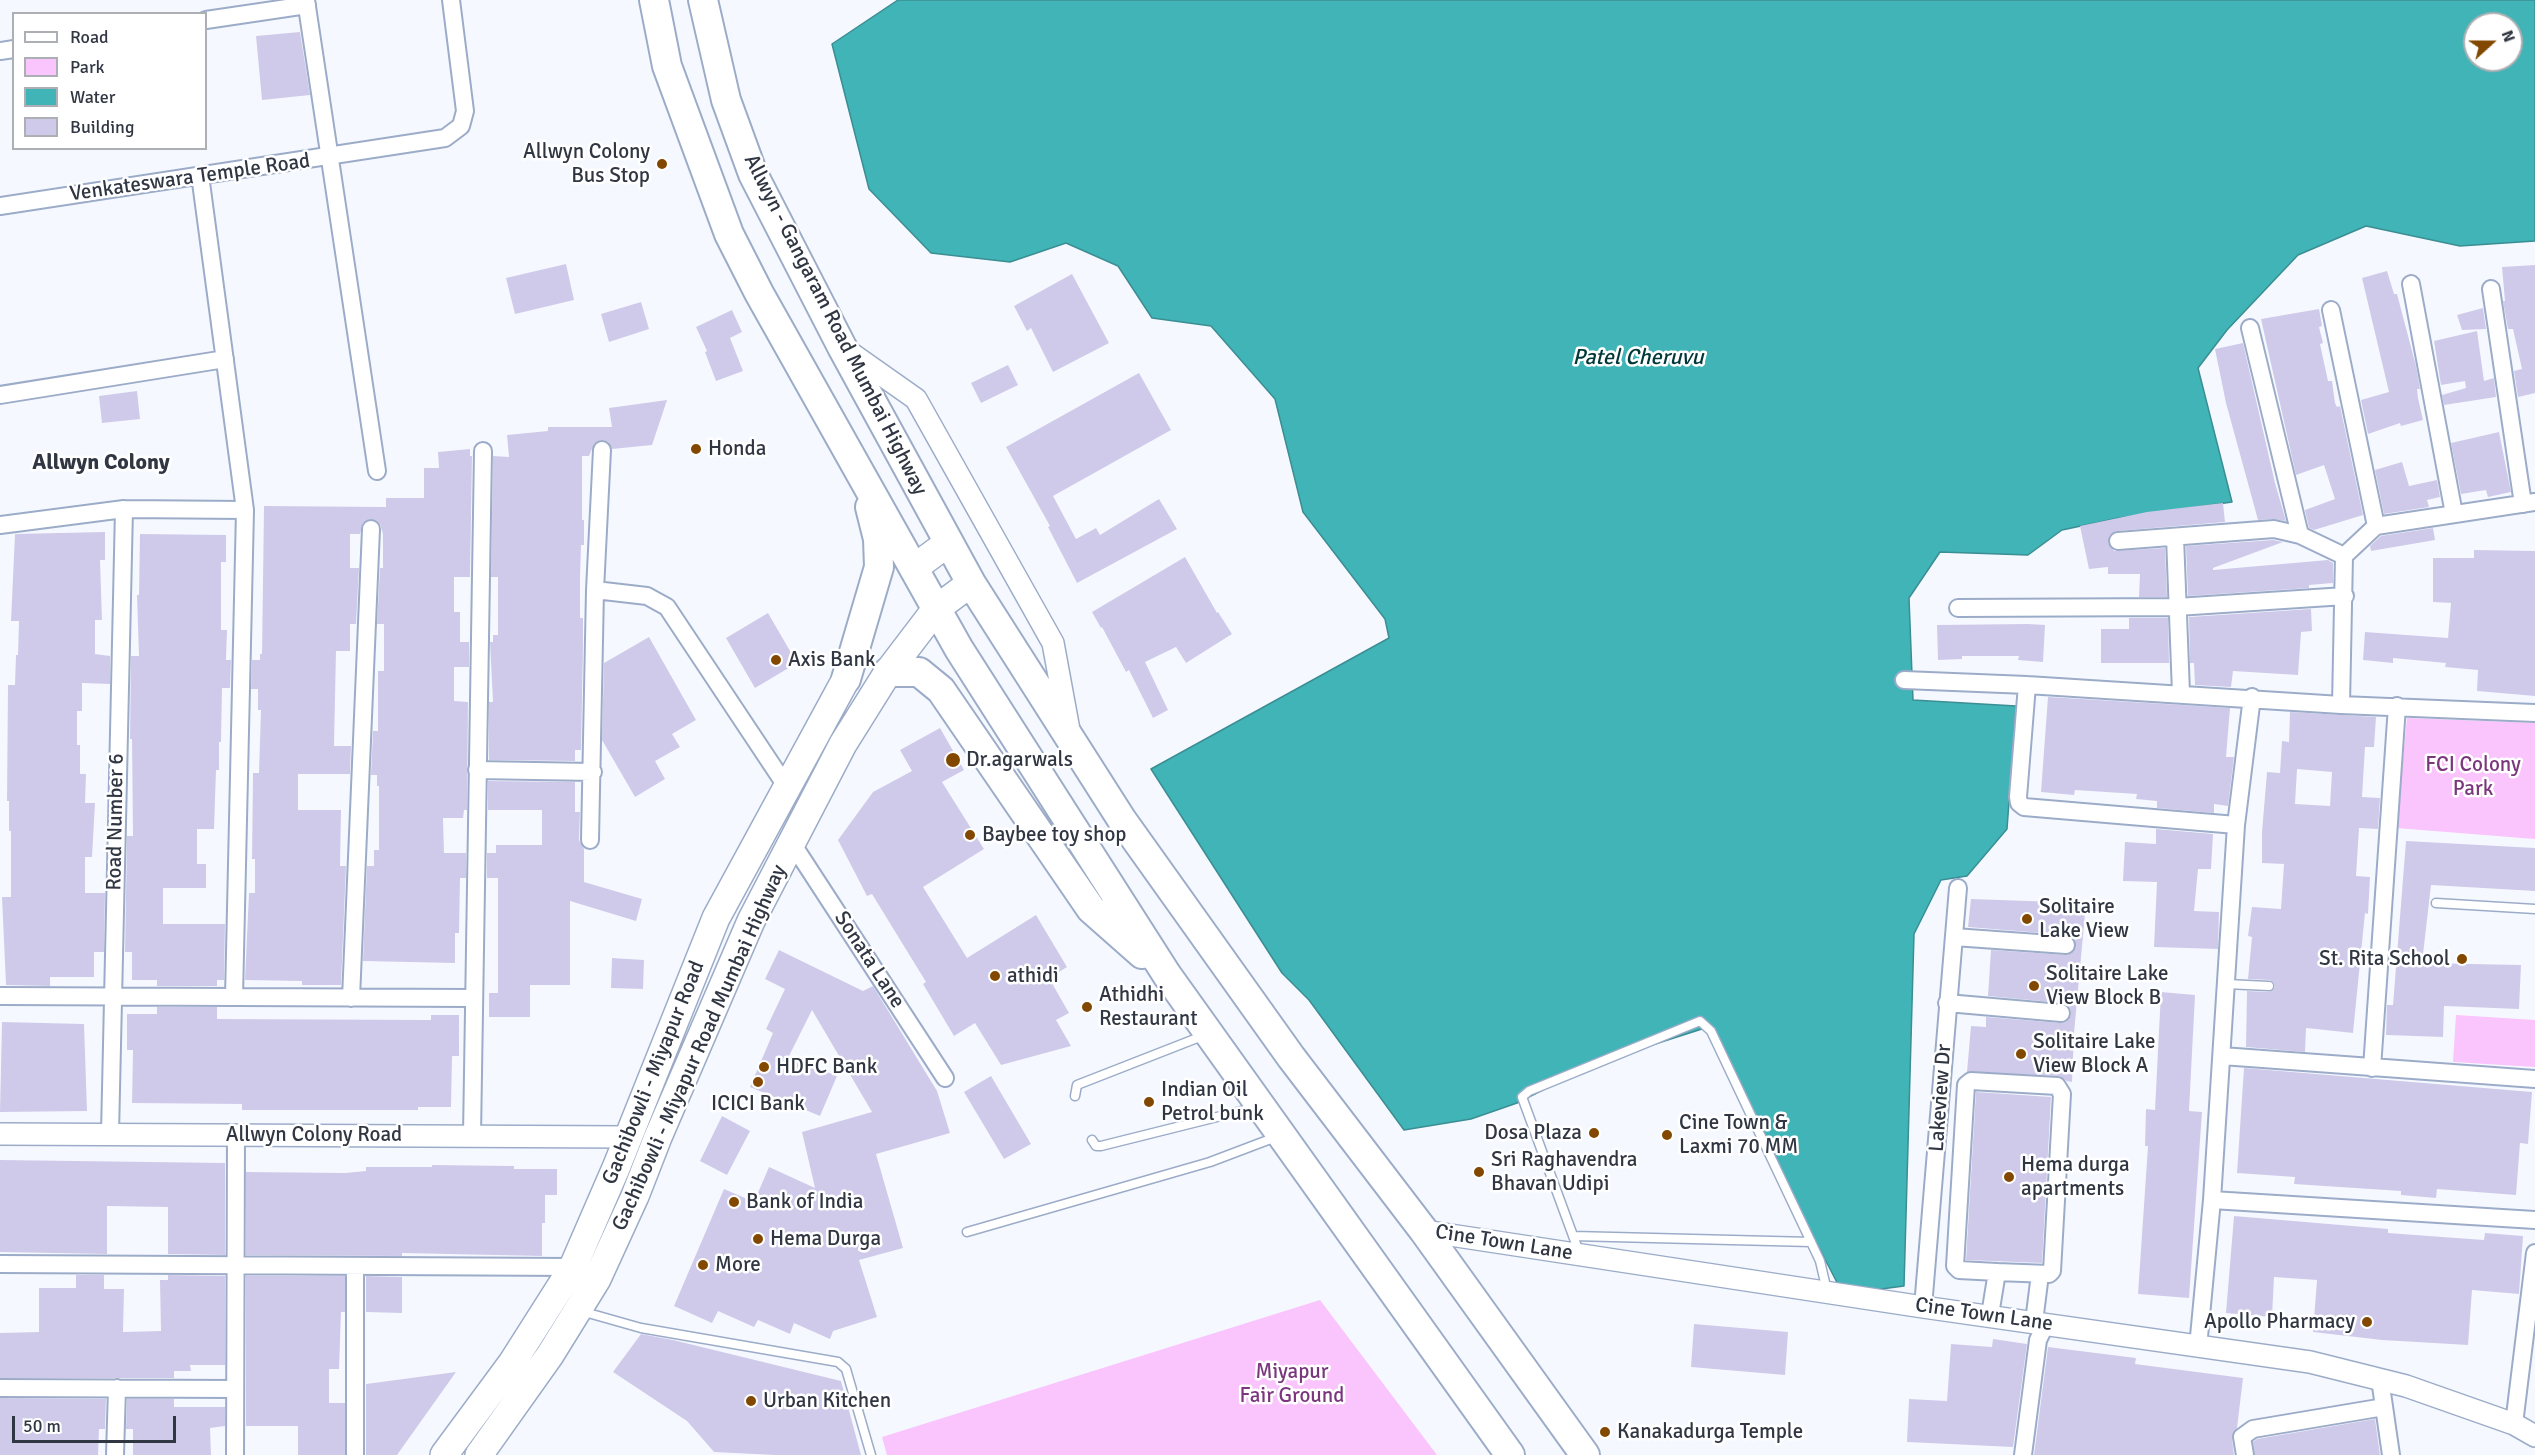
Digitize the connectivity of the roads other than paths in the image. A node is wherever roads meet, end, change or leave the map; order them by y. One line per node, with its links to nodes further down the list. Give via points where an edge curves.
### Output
1 (451, 0): 6 (street, via 465,111 461,126 445,138)
2 (654, 0): 19 (highway, Allwyn - Gangaram Road Mumbai Highway, via 667,66 729,234)
3 (703, 0): 13 (highway, Allwyn - Gangaram Road Mumbai Highway, via 726,100 753,174)
4 (307, 2): 5 (street); 6 (street, Venkateswara Temple Road)
5 (207, 20)
6 (329, 157): 7 (street, Venkateswara Temple Road); 18 (street)
7 (200, 175): 8 (street, Venkateswara Temple Road); 14 (street)
8 (0, 206)
9 (2411, 284): 23 (street)
10 (2491, 289): 20 (street)
11 (2331, 310): 25 (street)
12 (2250, 328): 27 (street)
13 (842, 347): 30 (highway, Allwyn - Gangaram Road Mumbai Highway); 48 (street, via 916,399 1053,643)
14 (225, 359): 15 (street); 22 (street)
15 (0, 395)
16 (602, 450): 34 (street)
17 (483, 452): 49 (street)
18 (377, 471)
19 (862, 476): 32 (highway, Allwyn - Gangaram Road Mumbai Highway); 40 (highway, via 878,539 879,567)
20 (2529, 503): 23 (street)
21 (124, 509): 22 (street); 24 (street); 64 (street, Road Number 6)
22 (245, 510): 65 (street)
23 (2454, 514): 25 (street)
24 (0, 525)
25 (2376, 526): 31 (street)
26 (371, 529): 66 (street)
27 (2300, 535): 28 (street, via 2274,529); 31 (street)
28 (2175, 537): 29 (street); 36 (street)
29 (2118, 541)
30 (948, 543): 32 (main road); 33 (highway, Allwyn - Gangaram Road Mumbai Highway)
31 (2344, 556): 35 (street)
32 (914, 568): 38 (highway, Allwyn - Gangaram Road Mumbai Highway)
33 (971, 583): 38 (main road, Gachibowli - Miyapur Road Mumbai Highway); 48 (highway, Allwyn - Gangaram Road Mumbai Highway)
34 (595, 590): 50 (street); 51 (street, via 646,596 667,607)
35 (2345, 596): 36 (street); 45 (street)
36 (2177, 607): 37 (street); 43 (street)
37 (1958, 608)
38 (936, 609): 39 (main road, Gachibowli - Miyapur Road Mumbai Highway); 60 (highway, Allwyn - Gangaram Road Mumbai Highway)
39 (888, 672): 54 (main road, Gachibowli - Miyapur Road Mumbai Highway, via 843,744); 60 (highway, via 919,672 941,690 1091,909)
40 (846, 679): 51 (main road, Gachibowli - Miyapur Road)
41 (1904, 680): 42 (street)
42 (2027, 685): 43 (street); 52 (street, via 2018,797 2024,807)
43 (2181, 693): 44 (street)
44 (2252, 697): 45 (street); 52 (street)
45 (2341, 705): 46 (street)
46 (2397, 706): 47 (street); 72 (street)
47 (2535, 714)
48 (1071, 738): 86 (highway, Allwyn - Gangaram Road Mumbai Highway, via 1122,820 1285,1048)
49 (477, 770): 50 (street); 67 (street)
50 (593, 772): 53 (street)
51 (788, 789): 82 (main road, Gachibowli - Miyapur Road, via 716,918)
52 (2236, 825): 61 (street)
53 (590, 840)
54 (792, 843): 73 (street, Sonata Lane); 99 (main road, Gachibowli - Miyapur Road Mumbai Highway, via 752,921 631,1206)
55 (1958, 888): 58 (street, Lakeview Dr)
56 (2436, 903): 57 (lane)
57 (2535, 909)
58 (1954, 937): 59 (street); 68 (street, Lakeview Dr)
59 (2066, 945)
60 (1167, 975): 70 (highway)
61 (2226, 984): 62 (lane); 71 (street)
62 (2269, 986)
63 (0, 996): 64 (street)
64 (111, 997): 65 (street); 78 (street, Road Number 6)
65 (234, 997): 66 (street)
66 (351, 998): 67 (street)
67 (473, 998): 80 (street)
68 (1947, 1003): 69 (street); 98 (street, Lakeview Dr)
69 (2061, 1013)
70 (1208, 1033): 75 (lane, via 1077,1085); 76 (highway)
71 (2222, 1056): 72 (street); 84 (street)
72 (2372, 1068): 74 (street)
73 (945, 1078)
74 (2535, 1079)
75 (1075, 1096)
76 (1260, 1106): 81 (highway); 83 (lane, via 1101,1146)
77 (0, 1134): 78 (street, Allwyn Colony Road)
78 (110, 1134): 79 (street, Allwyn Colony Road)
79 (236, 1135): 80 (street, Allwyn Colony Road); 92 (street)
80 (472, 1135): 82 (street, Allwyn Colony Road)
81 (1279, 1135): 87 (lane, via 1210,1162); 116 (highway)
82 (628, 1137): 94 (main road, Gachibowli - Miyapur Road)
83 (1092, 1140)
84 (2212, 1200): 85 (street); 102 (street)
85 (2535, 1220)
86 (1424, 1230): 89 (street, Cine Town Lane); 117 (highway, Allwyn - Gangaram Road Mumbai Highway)
87 (967, 1232)
88 (1811, 1242): 89 (lane); 89 (lane, via 1711,1031 1700,1021 1522,1097); 97 (lane)
89 (1576, 1245): 97 (street, Cine Town Lane)
90 (2535, 1253): 108 (street)
91 (0, 1264): 92 (street)
92 (236, 1264): 93 (street); 106 (street)
93 (355, 1267): 94 (street); 112 (street)
94 (573, 1267): 113 (main road, Gachibowli - Miyapur Road, via 512,1363)
95 (1997, 1272): 96 (street); 96 (street, via 1959,1270 1955,1266 1966,1085 1971,1081 2061,1089 2052,1270 2049,1275); 100 (street)
96 (2040, 1274): 101 (street)
97 (1827, 1292): 98 (street, Cine Town Lane)
98 (1923, 1307): 100 (street, Cine Town Lane)
99 (578, 1310): 114 (main road, Gachibowli - Miyapur Road Mumbai Highway); 115 (lane, via 641,1328 838,1362 846,1369)
100 (1990, 1315): 101 (street, Cine Town Lane)
101 (2040, 1323): 102 (street, Cine Town Lane); 118 (street)
102 (2198, 1347): 103 (street, Cine Town Lane, via 2310,1362)
103 (2380, 1379): 107 (street); 108 (street, Cine Town Lane)
104 (0, 1388): 105 (street)
105 (117, 1388): 106 (street); 110 (street)
106 (235, 1389): 111 (street)
107 (2384, 1407): 119 (street, via 2253,1429 2242,1437); 120 (street)
108 (2514, 1424): 109 (street, Cine Town Lane)
109 (2535, 1436)
110 (115, 1455)
111 (235, 1455)
112 (355, 1455)
113 (444, 1455)
114 (479, 1455)
115 (871, 1455)
116 (1510, 1455)
117 (1585, 1455)
118 (2023, 1455)
119 (2245, 1455)
120 (2391, 1455)

